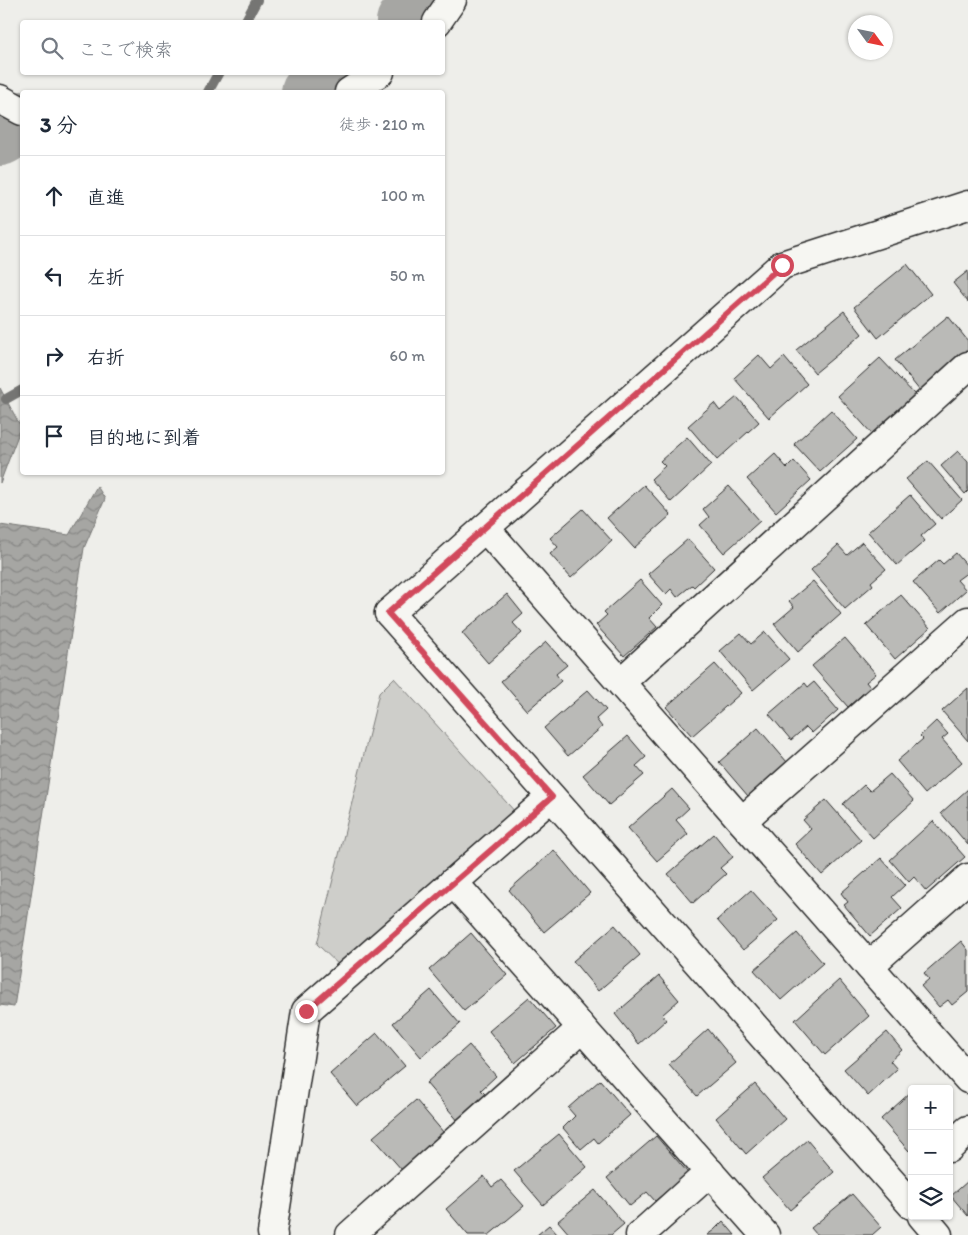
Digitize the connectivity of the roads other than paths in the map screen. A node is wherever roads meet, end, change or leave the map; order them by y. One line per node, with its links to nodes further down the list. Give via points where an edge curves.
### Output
1 (452, 0): 2 (street)
2 (438, 20)
3 (375, 75): 4 (street)
4 (352, 90)
5 (0, 99): 6 (street)
6 (20, 110)
7 (968, 205): 9 (street, via 782,265)
8 (968, 366): 11 (street)
9 (485, 528): 11 (street); 12 (street, via 388,613)
10 (968, 621): 13 (street)
11 (621, 682): 13 (street)
12 (552, 797): 15 (street); 22 (street)
13 (742, 821): 16 (street)
14 (968, 878): 16 (street)
15 (453, 882): 17 (street); 24 (street, via 306,1011)
16 (869, 966): 18 (street)
17 (582, 1028): 21 (street); 25 (street)
18 (968, 1078)
19 (968, 1130): 20 (street)
20 (953, 1144)
21 (710, 1172): 26 (street); 27 (street)
22 (908, 1194)
23 (925, 1220): 28 (street)
24 (273, 1235)
25 (350, 1235)
26 (640, 1235)
27 (765, 1235)
28 (938, 1235)

